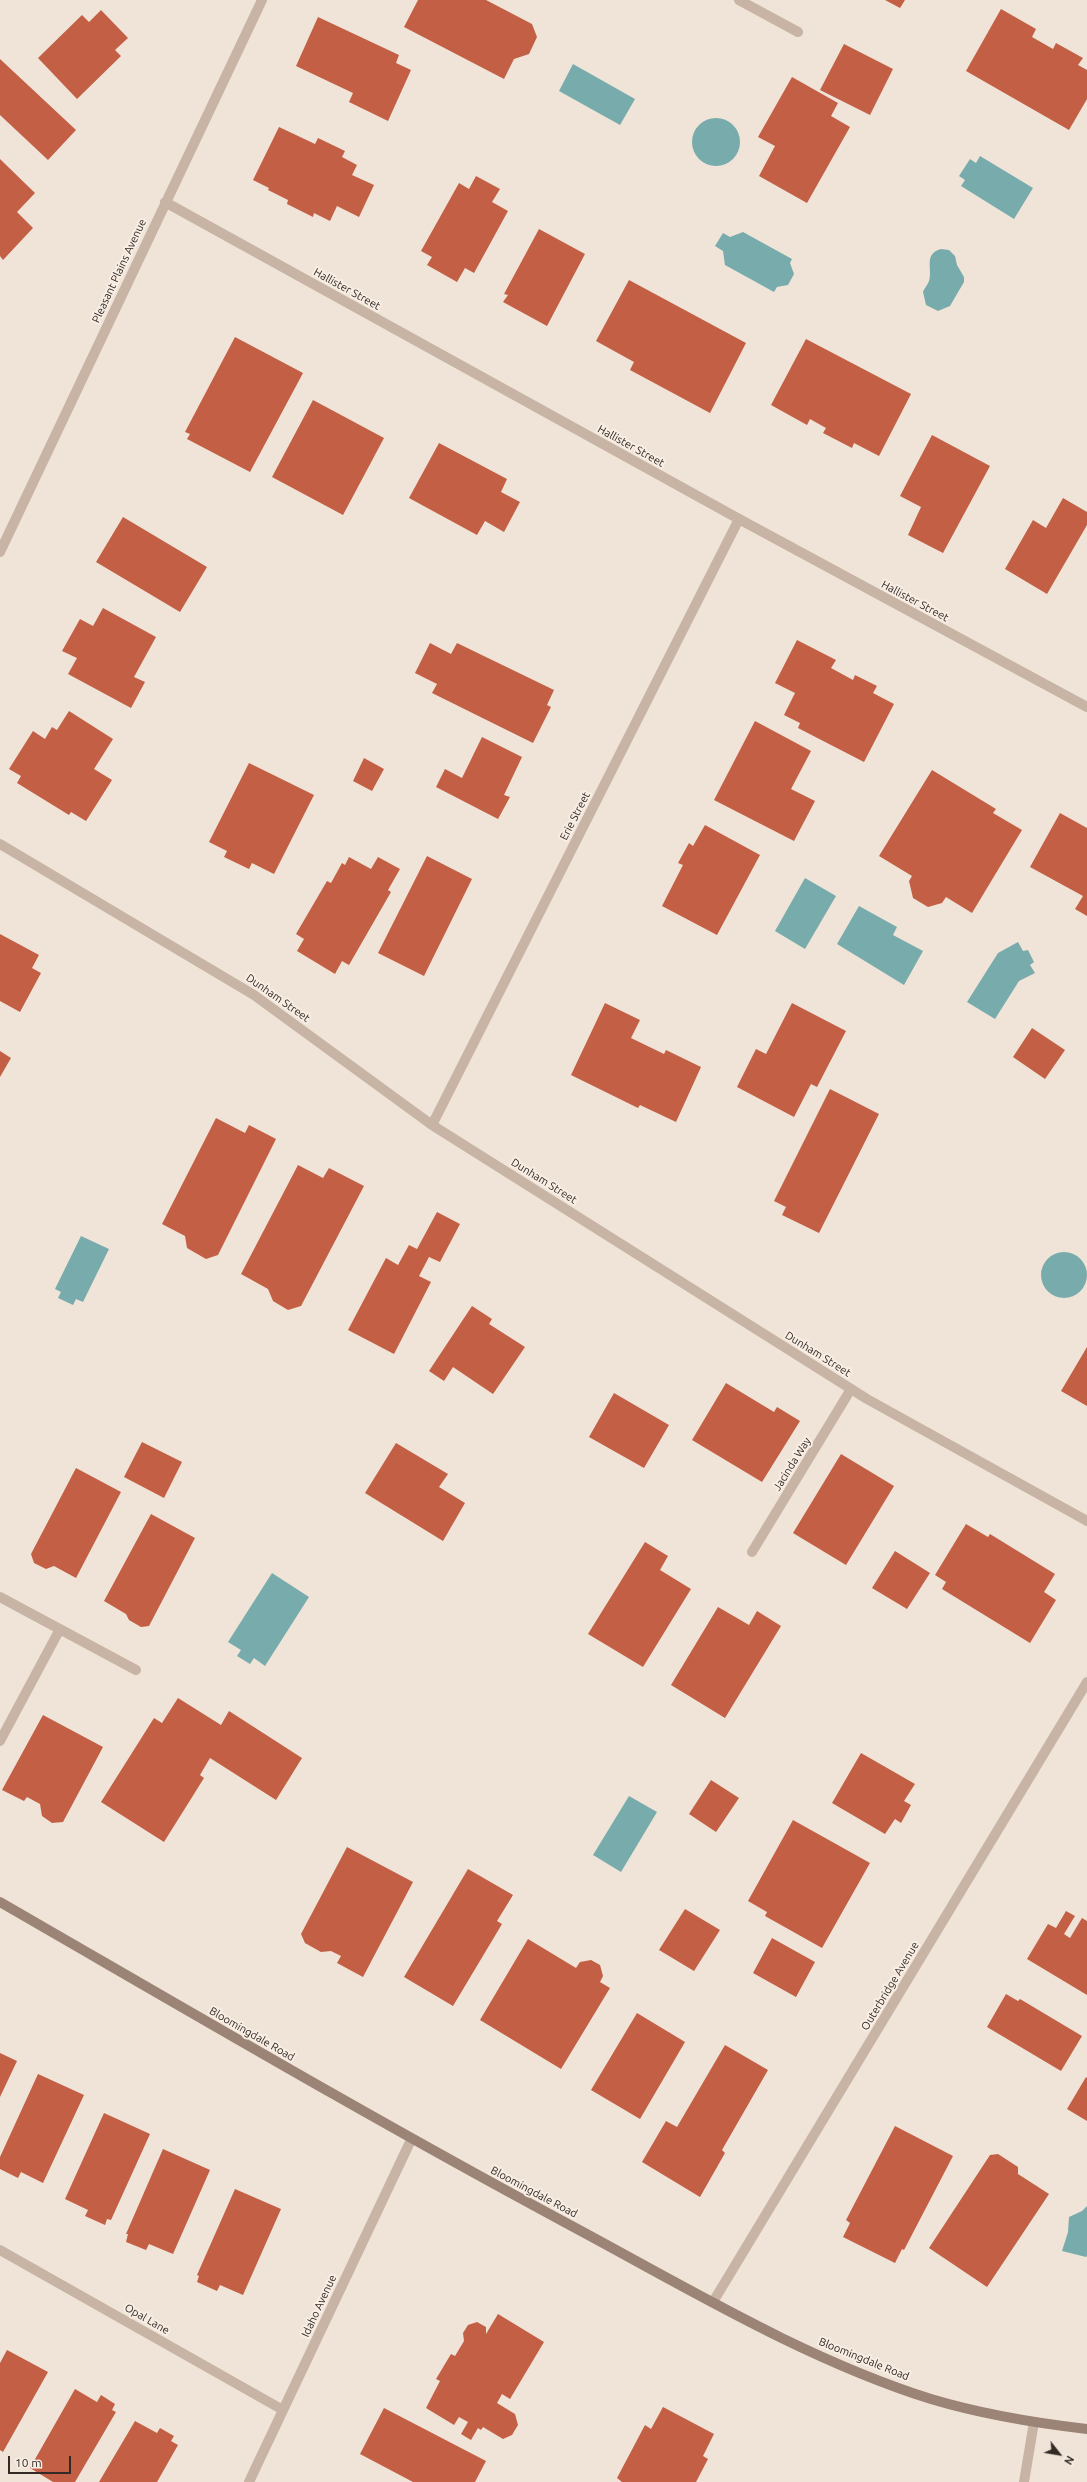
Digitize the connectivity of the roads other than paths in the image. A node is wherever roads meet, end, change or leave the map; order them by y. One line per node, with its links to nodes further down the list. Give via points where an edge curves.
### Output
1 (262, 0): 4 (street, Pleasant Plains Avenue)
2 (739, 0): 3 (street)
3 (798, 32)
4 (165, 202): 5 (street, Hallister Street); 6 (street, Pleasant Plains Avenue)
5 (739, 519): 7 (street, Hallister Street); 9 (street, Erie Street)
6 (0, 552)
7 (1087, 707)
8 (0, 844): 9 (street, Dunham Street, via 254,994)
9 (432, 1125): 10 (street, Dunham Street)
10 (851, 1389): 11 (street, Dunham Street); 12 (street, Jacinda Way)
11 (1087, 1521)
12 (752, 1552)
13 (0, 1597): 14 (street)
14 (60, 1629): 15 (street); 17 (street)
15 (136, 1670)
16 (1087, 1682): 21 (street, Outerbridge Avenue)
17 (0, 1741)
18 (0, 1902): 19 (street, Bloomingdale Road)
19 (411, 2140): 21 (street, Bloomingdale Road); 22 (street, Idaho Avenue)
20 (0, 2250): 22 (street, Opal Lane)
21 (713, 2302): 23 (street, Bloomingdale Road, via 835,2363 932,2399)
22 (283, 2410): 25 (street, Idaho Avenue)
23 (1034, 2422): 24 (street, Bloomingdale Road); 26 (street)
24 (1087, 2429)
25 (249, 2482)
26 (1024, 2482)

